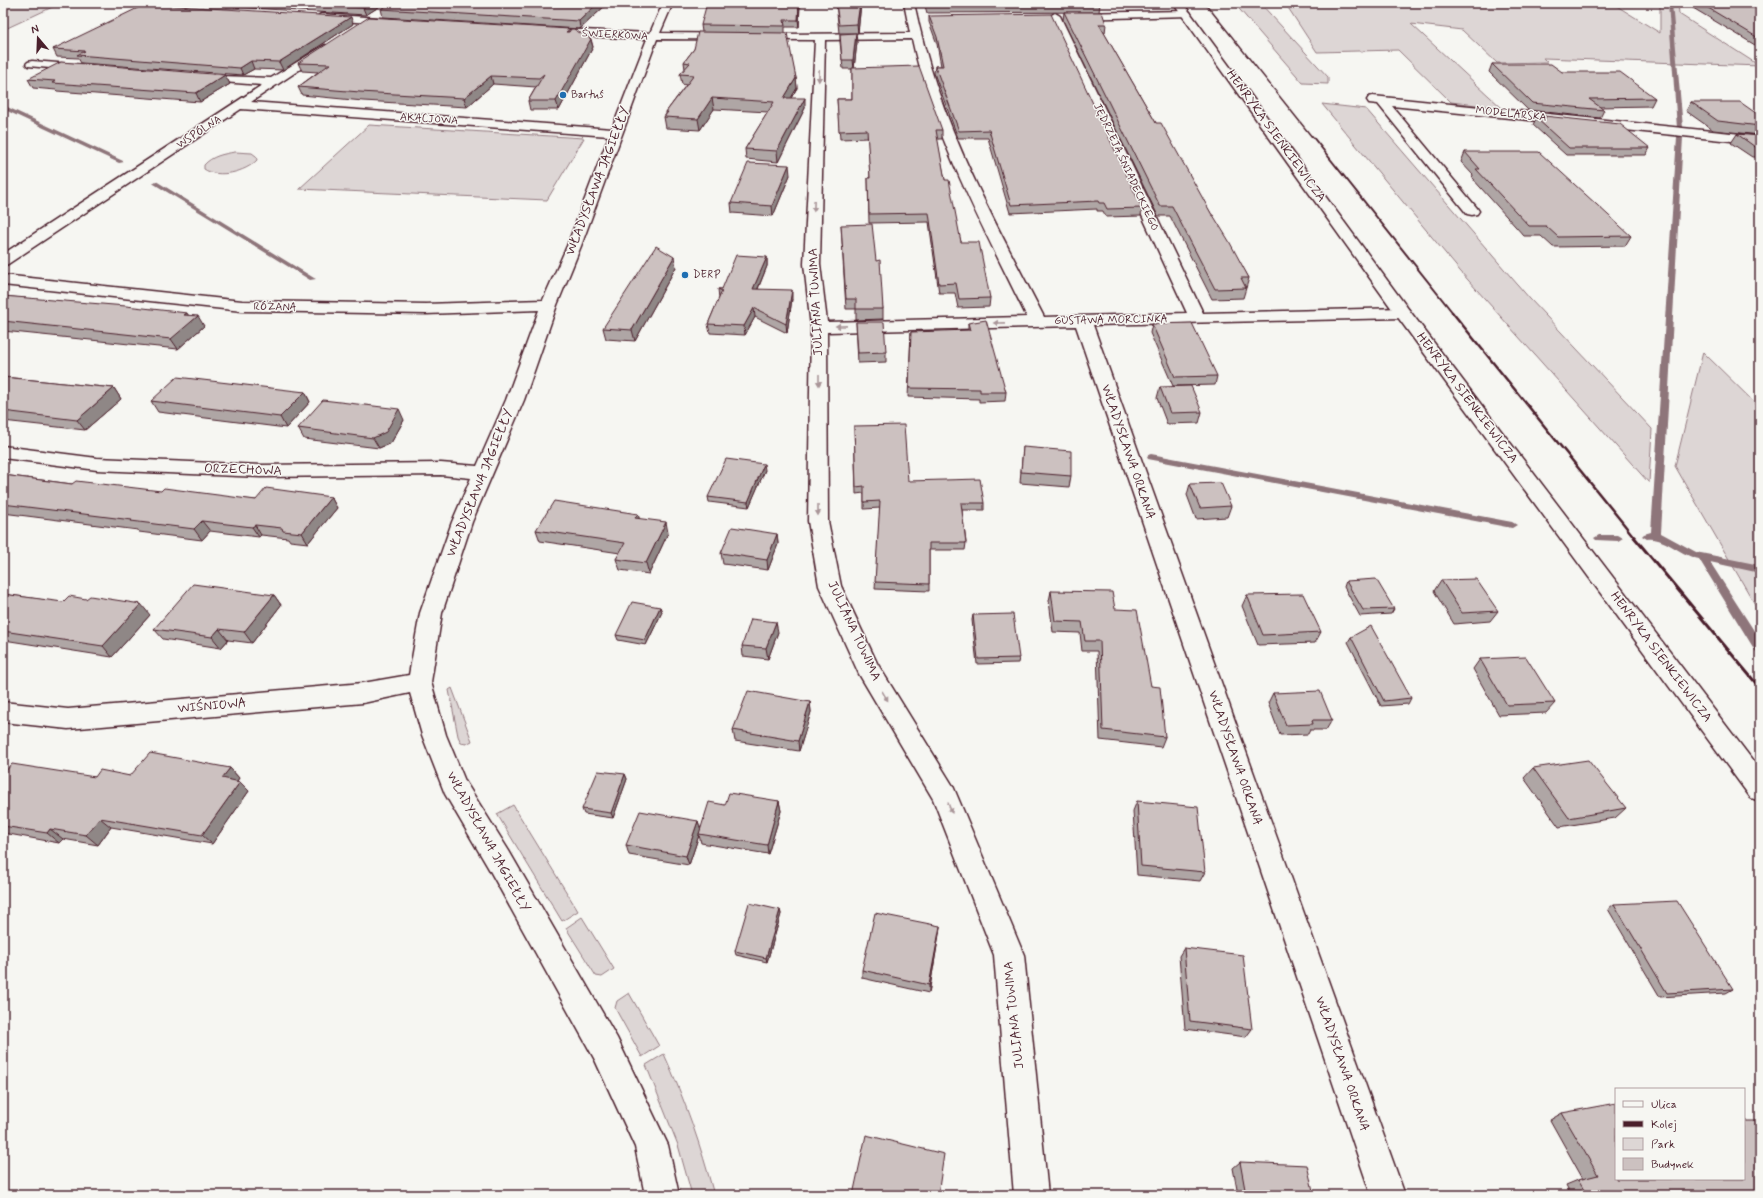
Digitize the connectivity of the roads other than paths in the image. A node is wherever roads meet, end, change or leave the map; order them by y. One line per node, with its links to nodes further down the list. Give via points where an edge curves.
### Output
1 (668, 3): 12 (street, WŁADYSŁAWA JAGIEŁŁY)
2 (909, 3): 11 (street, via 915,18)
3 (1178, 3): 5 (street, HENRYKA SIENKIEWICZA)
4 (388, 7): 7 (street)
5 (1186, 14): 26 (street, HENRYKA SIENKIEWICZA); 27 (street, JĘDRZEJA ŚNIADECKIEGO, via 1051,16)
6 (314, 17): 7 (street)
7 (369, 20): 8 (street); 10 (street)
8 (408, 23)
9 (551, 31): 12 (street, ŚWIERKOWA)
10 (350, 32)
11 (915, 36): 13 (street, ŚWIERKOWA); 29 (street, via 950,140)
12 (653, 37): 13 (street, ŚWIERKOWA); 20 (street, WŁADYSŁAWA JAGIEŁŁY)
13 (820, 38): 30 (street, JULIANA TUWIMA, one-way to 30, via 812,264)
14 (337, 41): 18 (street, WSPÓLNA)
15 (32, 64): 16 (street)
16 (94, 69)
17 (187, 76): 18 (street)
18 (272, 82): 19 (street, WSPÓLNA)
19 (241, 105): 20 (street, AKACJOWA); 23 (street, WSPÓLNA)
20 (616, 133): 25 (street, WŁADYSŁAWA JAGIEŁŁY)
21 (1760, 140): 22 (street, MODELARSKA, via 1377,100)
22 (1472, 211)
23 (3, 261)
24 (3, 280): 25 (street, RÓŻANA, via 242,306 426,309)
25 (549, 305): 32 (street, WŁADYSŁAWA JAGIEŁŁY, via 515,400)
26 (1403, 313): 27 (street, GUSTAWA MORCINKA); 35 (street, HENRYKA SIENKIEWICZA)
27 (1197, 318): 28 (street, GUSTAWA MORCINKA)
28 (1083, 320): 29 (street, GUSTAWA MORCINKA); 38 (street, WŁADYSŁAWA ORKANA)
29 (1038, 322): 30 (street, GUSTAWA MORCINKA, one-way to 30)
30 (819, 327): 37 (street, JULIANA TUWIMA, one-way to 37, via 818,521 830,586 867,667 944,794 1010,955)
31 (3, 452): 32 (street, ORZECHOWA, via 97,464 261,471 442,469)
32 (484, 473): 33 (street, WŁADYSŁAWA JAGIEŁŁY, via 462,522 431,612)
33 (419, 682): 34 (street, WIŚNIOWA, via 363,693 68,719); 36 (street, WŁADYSŁAWA JAGIEŁŁY, via 434,735 454,786 606,1049 651,1145)
34 (3, 712)
35 (1760, 790)
36 (662, 1195)
37 (1031, 1195)
38 (1388, 1195)

